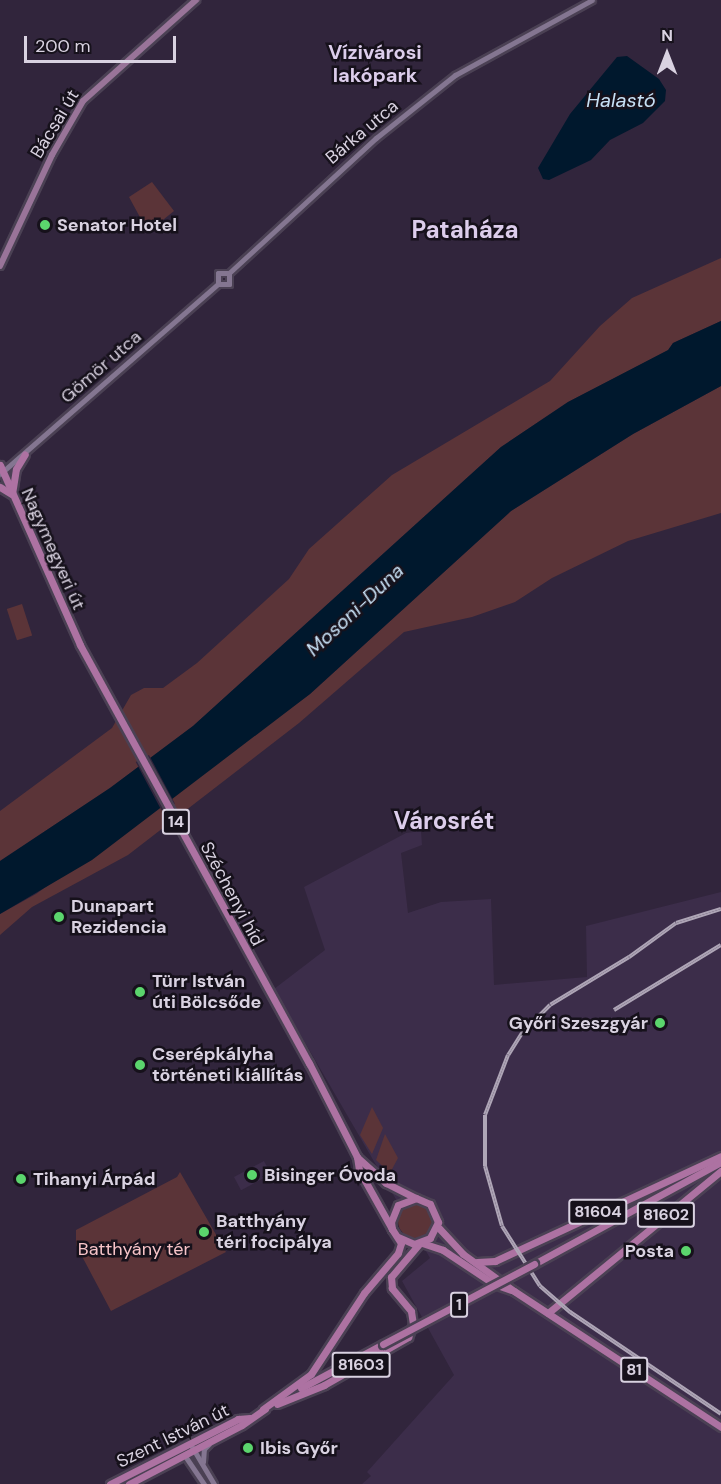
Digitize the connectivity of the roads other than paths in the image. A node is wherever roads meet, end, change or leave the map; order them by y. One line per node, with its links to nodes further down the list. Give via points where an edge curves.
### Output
1 (196, 0): 3 (main road, Bácsai út, via 83,101 61,138)
2 (592, 0): 4 (street, Bárka utca, via 455,75 376,138)
3 (0, 266)
4 (229, 273): 5 (street, via 229,284); 5 (street, via 218,273)
5 (218, 285): 6 (street, Gömör utca)
6 (25, 454): 7 (street, Gömör utca); 9 (main road, via 16,469)
7 (1, 470): 9 (main road, Nagymegyeri út / 14)
8 (0, 487): 9 (main road)
9 (13, 496): 10 (main road, Nagymegyeri út / 14)
10 (80, 645): 12 (main road, Széchenyi híd / 14)
11 (721, 1156): 20 (main road, 81604, via 495,1261)
12 (357, 1157): 15 (main road, 14, via 386,1183); 17 (main road, 14, via 359,1170)
13 (721, 1162): 23 (main road, Szent István út / 1, bridge)
14 (721, 1171): 22 (main road, 81602)
15 (416, 1198): 16 (main road, 14, via 433,1208); 17 (main road, via 398,1205 392,1216)
16 (437, 1226): 19 (main road, via 430,1238); 20 (main road, 81)
17 (392, 1229): 18 (main road, 14)
18 (398, 1237): 19 (main road); 23 (main road, via 398,1253 364,1293 311,1374)
19 (420, 1244): 21 (main road, 81, via 443,1250 494,1284); 23 (main road, 81603, via 391,1277 392,1288 411,1311 413,1324 408,1337 324,1385)
20 (475, 1261): 21 (main road, 81)
21 (514, 1291): 22 (main road, 81)
22 (548, 1313): 25 (main road, 81)
23 (263, 1409): 24 (main road, Szent István út / 1)
24 (250, 1418): 26 (main road, Szent István út / 1); 27 (main road, Szent István út / 1, via 238,1419)
25 (721, 1426)
26 (214, 1441): 27 (main road, Szent István út / 1); 29 (street, via 204,1449)
27 (192, 1446): 28 (main road, Szent István út / 1); 29 (street); 30 (main road, Szent István út / 1)
28 (185, 1456): 31 (main road, Szent István út / 1); 32 (street)
29 (203, 1462): 33 (street)
30 (110, 1484)
31 (129, 1484)
32 (204, 1484)
33 (214, 1484)

